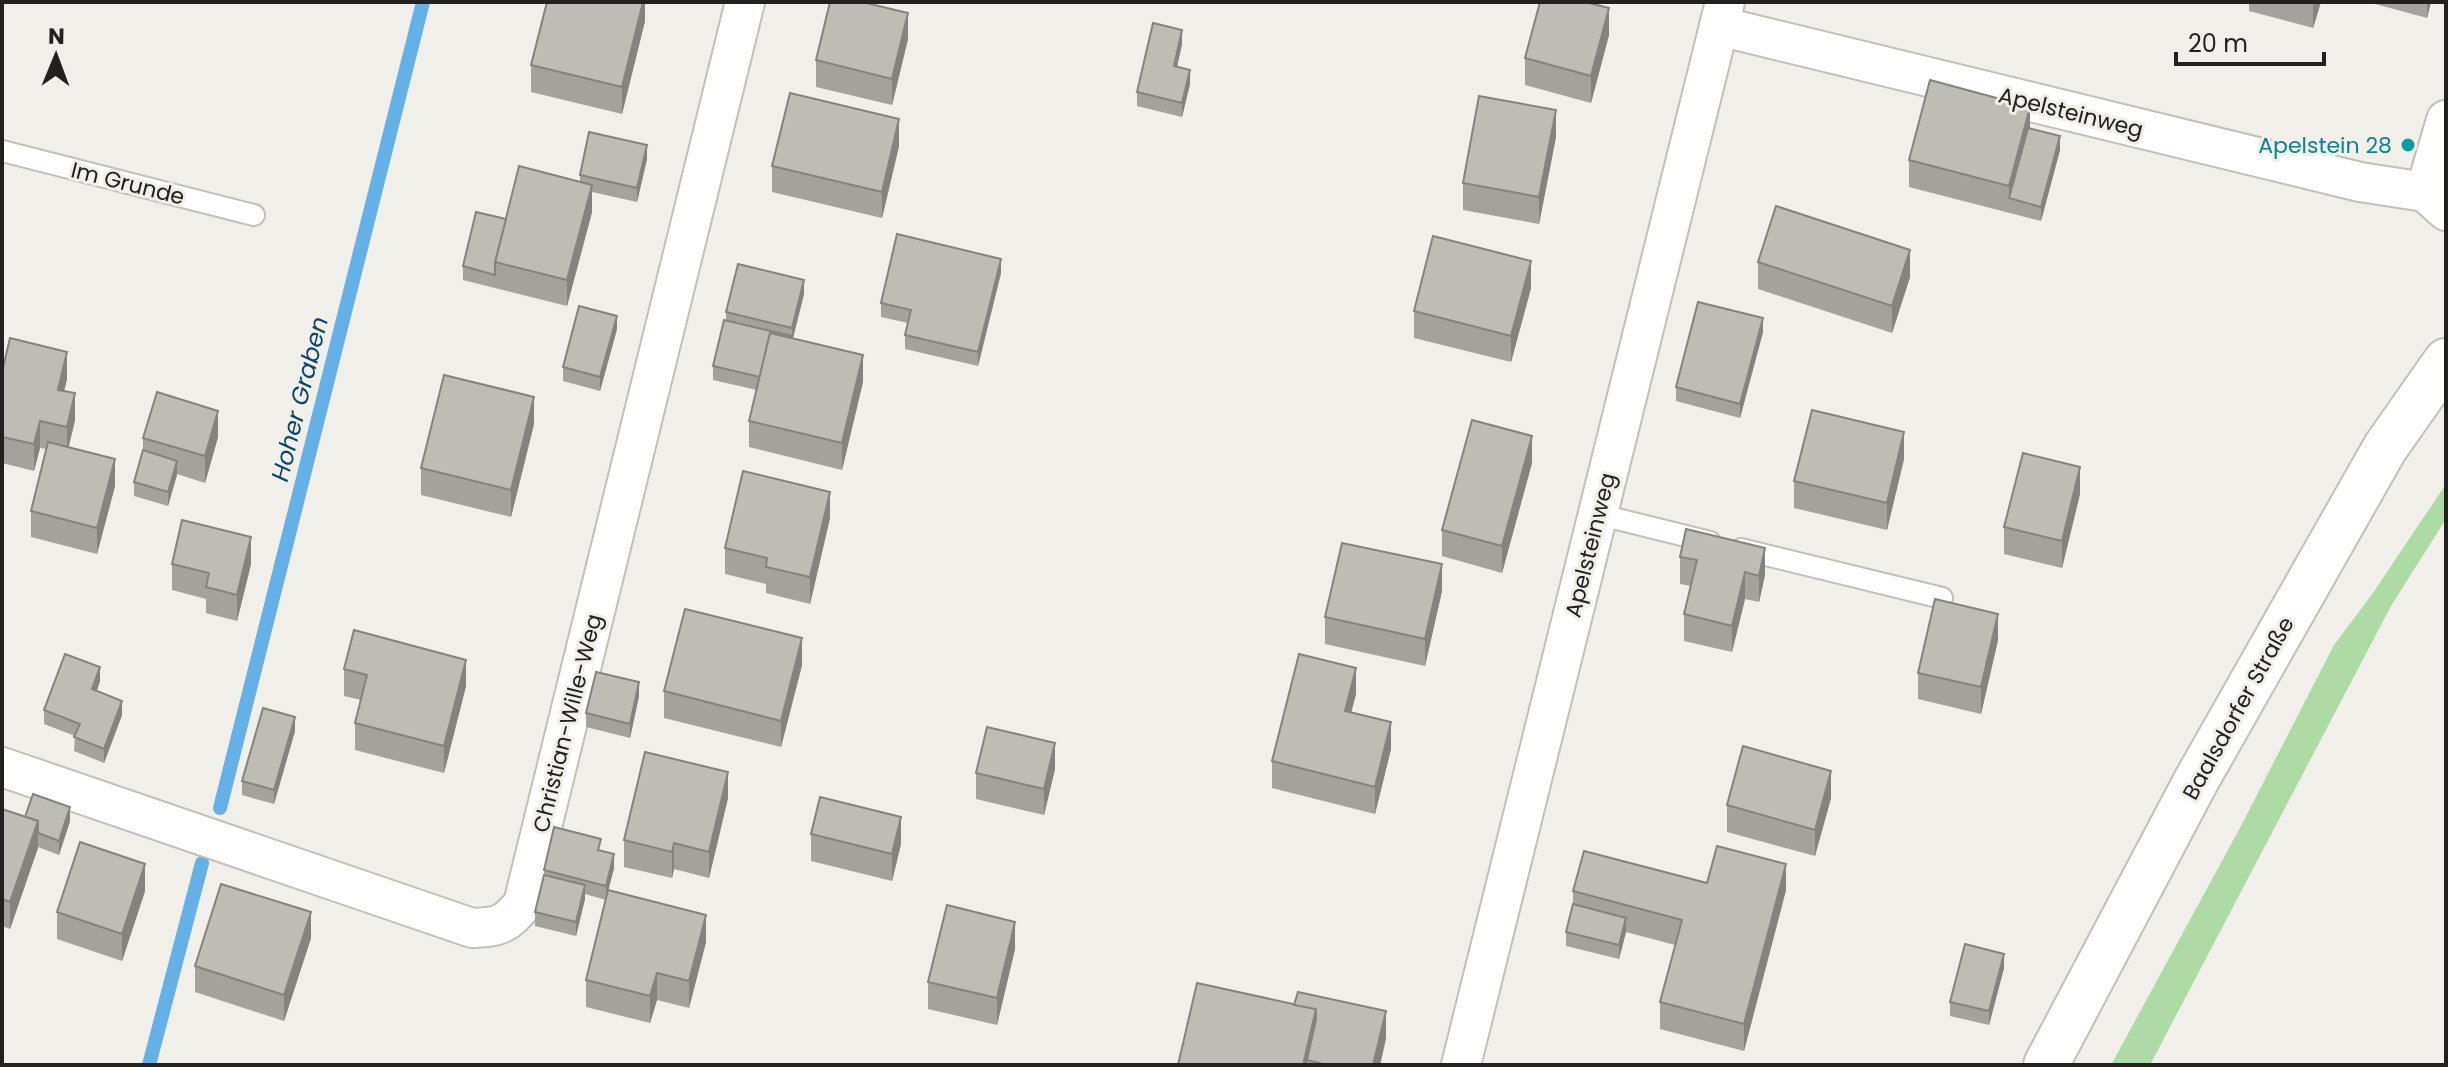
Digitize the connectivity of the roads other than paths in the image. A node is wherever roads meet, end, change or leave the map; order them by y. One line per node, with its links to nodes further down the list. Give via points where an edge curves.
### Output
1 (745, 2): 10 (street, Christian-Wille-Weg, via 523,904 509,919 497,927 472,928)
2 (1722, 14): 5 (street, Apelsteinweg); 8 (street, Apelsteinweg)
3 (2446, 120): 5 (street)
4 (2, 151): 6 (lane, Im Grunde)
5 (2435, 201)
6 (254, 215)
7 (2446, 361): 12 (main road, Baalsdorfer Straße, via 2385,448 2196,781)
8 (1597, 514): 9 (lane); 11 (street, Apelsteinweg)
9 (1942, 598)
10 (2, 767)
11 (1461, 1065)
12 (2046, 1065)

